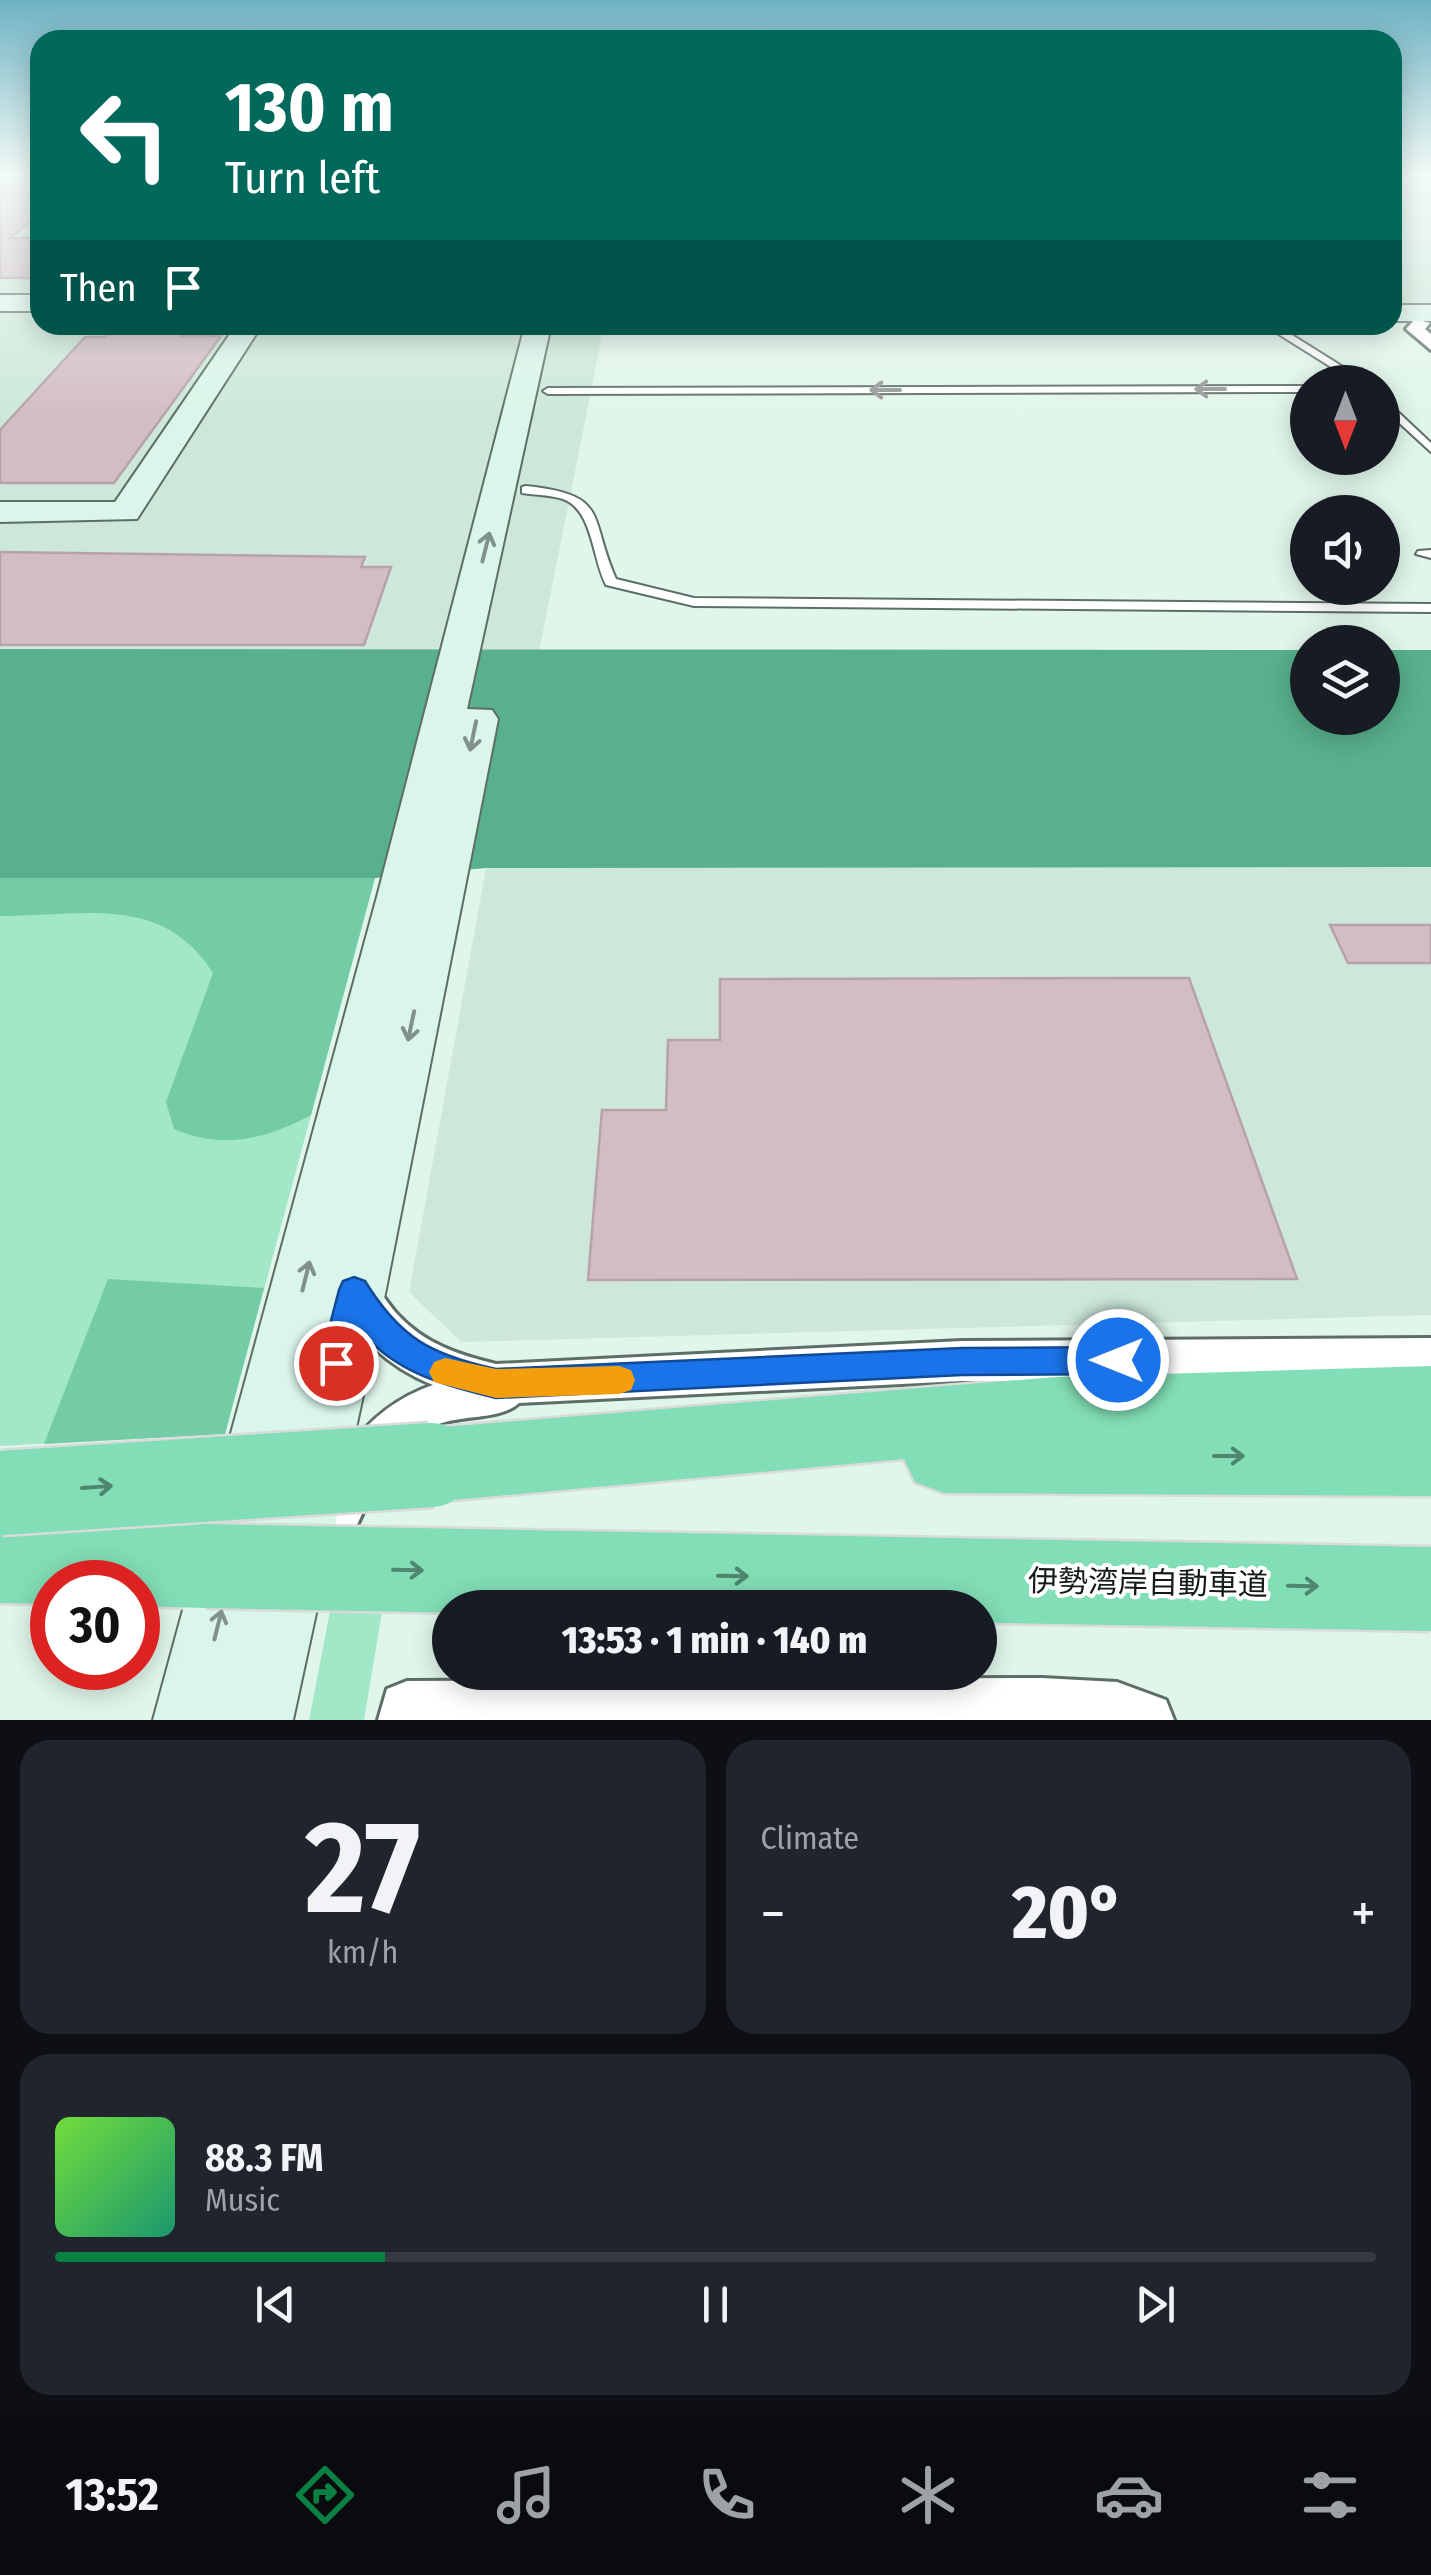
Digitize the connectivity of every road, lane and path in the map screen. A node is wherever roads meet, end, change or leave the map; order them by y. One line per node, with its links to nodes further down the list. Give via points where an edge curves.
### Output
1 (0, 303): 2 (street)
2 (30, 303)
3 (1410, 309): 10 (street, via 1414,329)
4 (0, 313): 5 (street)
5 (30, 313)
6 (242, 335): 17 (street, via 125,512)
7 (536, 335): 19 (street, one-way to 7)
8 (560, 335): 13 (street)
9 (1285, 335): 11 (lane)
10 (1431, 344)
11 (1334, 365)
12 (1290, 389): 13 (lane, one-way to 13)
13 (548, 391): 16 (street)
14 (1400, 418): 15 (lane)
15 (1431, 449)
16 (526, 490): 18 (lane, via 563,493 595,519 611,582 694,602); 19 (street)
17 (0, 512)
18 (1431, 608)
19 (478, 641): 20 (street)
20 (421, 895): 21 (street, one-way to 21); 31 (street, one-way to 20)
21 (354, 1290): 23 (street, via 374,1324 399,1348 447,1372 496,1384); 30 (street)
22 (1431, 1358): 23 (street, via 962,1361)
23 (550, 1384): 30 (street, via 416,1412 388,1434)
24 (1431, 1400): 26 (highway, via 1035,1415)
25 (1431, 1459): 26 (highway, one-way to 25, via 1091,1455)
26 (431, 1465): 27 (highway, one-way to 26, bridge)
27 (0, 1493)
28 (0, 1562): 29 (highway, 伊勢湾岸自動車道, one-way to 29, bridge)
29 (1431, 1589)
30 (265, 1658): 32 (street)
31 (194, 1720)
32 (252, 1720)
33 (406, 1720): 34 (street, via 407,1708 1022,1706 1117,1710)
34 (1146, 1720)

